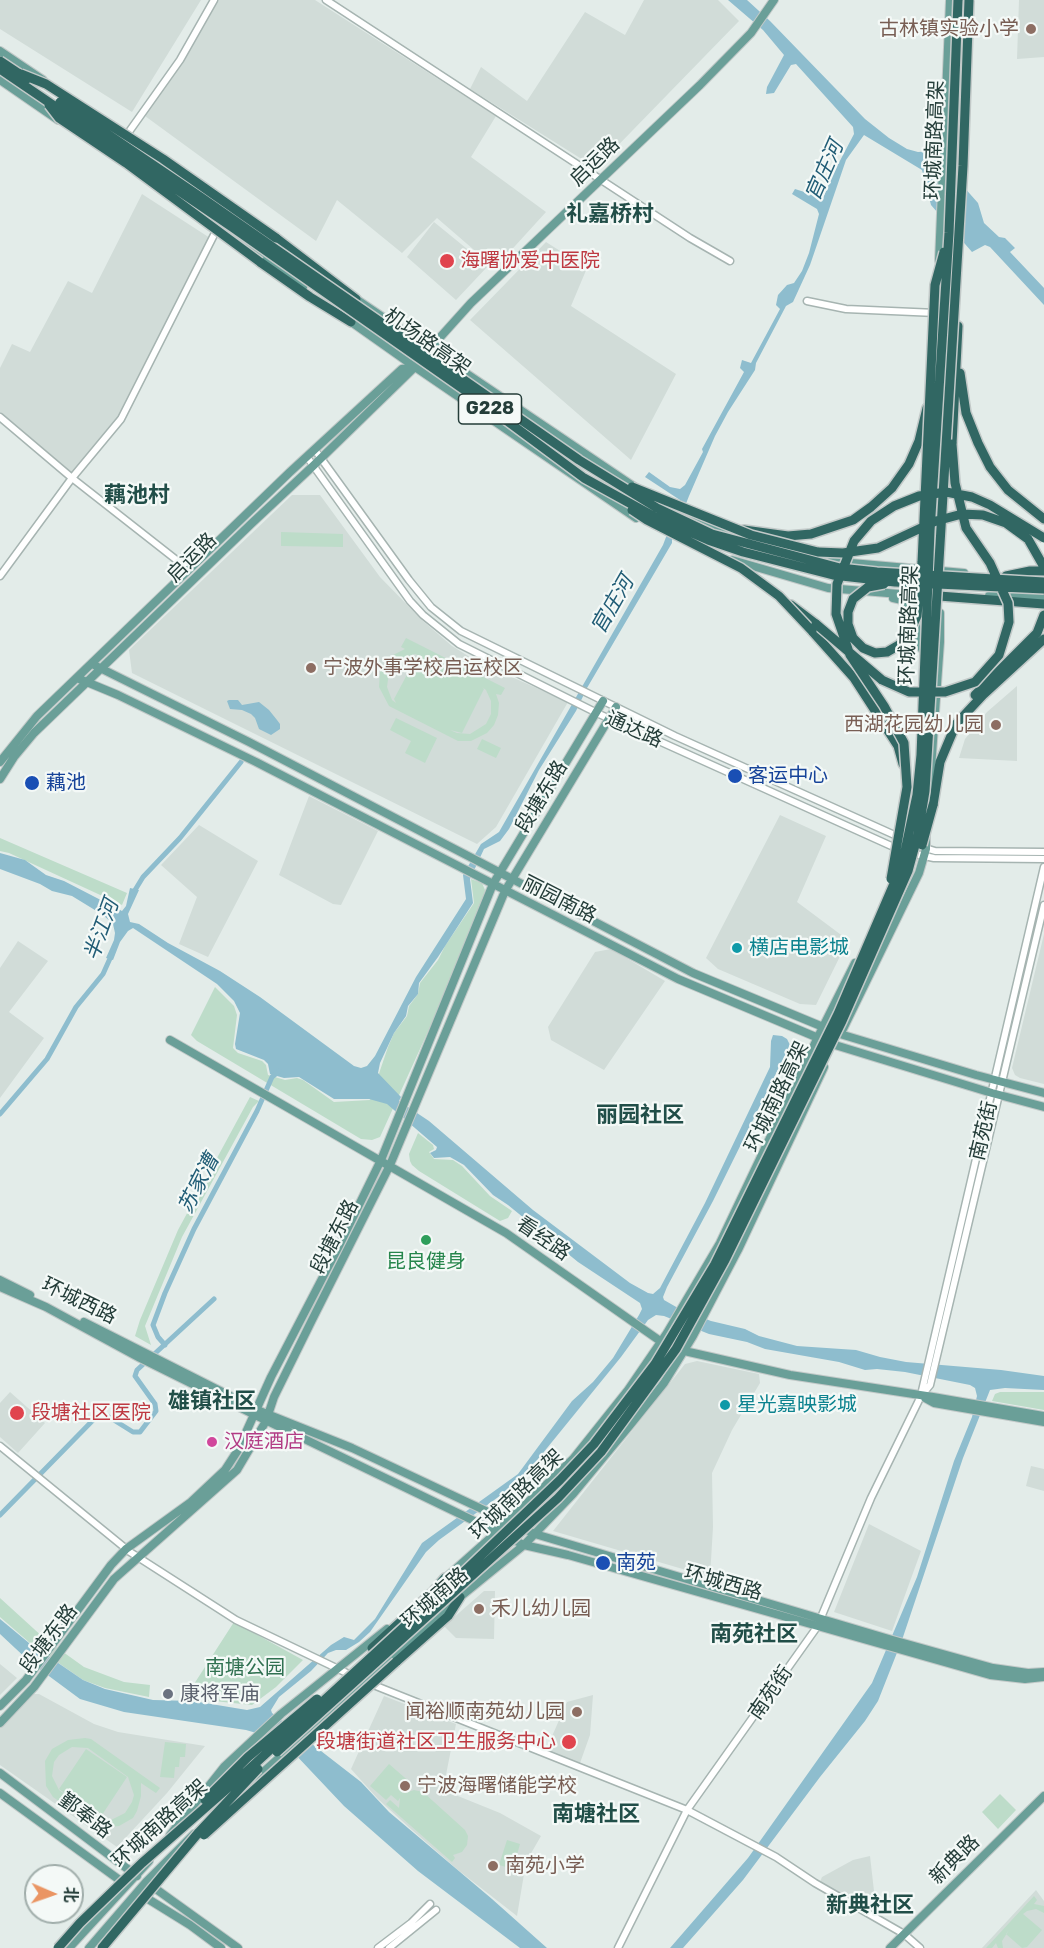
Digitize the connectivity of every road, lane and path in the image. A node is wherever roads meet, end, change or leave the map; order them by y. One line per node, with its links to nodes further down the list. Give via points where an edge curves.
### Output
1 (214, 0): 15 (street, via 180,60)
2 (326, 0): 17 (street)
3 (774, 0): 17 (main road, 启运路, via 750,33 700,85)
4 (950, 0): 23 (main road)
5 (958, 0): 19 (highway, 环城南路高架, bridge)
6 (964, 0): 43 (main road, 环城南路)
7 (971, 0): 16 (highway, 环城南路高架, bridge)
8 (0, 51): 9 (main road)
9 (12, 59): 13 (street); 15 (main road)
10 (0, 61): 12 (highway, 机场路高架 / G228, bridge)
11 (0, 69): 14 (highway, 机场路高架 / G228, bridge)
12 (14, 70): 21 (highway, bridge, via 46,84 163,159); 34 (highway, 机场路高架 / G228, bridge)
13 (0, 80): 18 (main road)
14 (41, 96): 25 (highway, bridge, via 59,118 310,297); 36 (highway, 机场路高架 / G228, bridge)
15 (125, 137): 21 (main road)
16 (963, 166): 24 (highway, bridge); 82 (highway, 环城南路高架, bridge, via 925,792 908,871)
17 (601, 179): 20 (street); 26 (main road, 启运路, via 471,303)
18 (219, 225): 25 (main road); 35 (street, via 122,419)
19 (949, 232): 28 (highway, bridge, via 935,285); 82 (highway, 环城南路高架, bridge, via 921,755 910,832)
20 (730, 261)
21 (356, 299): 26 (main road)
22 (807, 301): 23 (street, via 846,309)
23 (937, 314): 42 (main road)
24 (958, 318): 37 (highway, via 961,384 966,413 978,443 1008,490); 51 (highway, bridge, via 952,444 955,483 966,528 990,563 1008,603 1009,622 999,655 975,682 945,692 909,692 882,680)
25 (351, 321): 27 (main road)
26 (429, 350): 27 (main road, 启运路); 42 (main road, via 654,500 710,526 829,561)
27 (414, 367): 30 (main road, 启运路, via 402,369); 32 (main road, 启运路); 50 (main road, bridge, via 647,525 707,553 828,588)
28 (930, 397): 38 (highway, bridge, via 909,464 892,488 853,520 811,534 788,536); 48 (highway, bridge, via 917,616 899,645 875,653 853,638 848,612 853,599 868,587)
29 (0, 417): 35 (street)
30 (315, 450): 31 (main road, 启运路); 32 (street, 通达路)
31 (307, 457): 33 (street, 通达路); 41 (main road, 启运路)
32 (321, 459): 33 (main road, 启运路); 63 (street, 通达路, via 432,607 460,631)
33 (314, 466): 60 (main road, 启运路); 65 (street, 通达路, via 423,615 459,644)
34 (597, 471): 38 (highway, bridge); 47 (highway, 机场路高架 / G228, bridge, via 657,508 712,534 840,568)
35 (72, 478): 41 (street); 45 (street)
36 (593, 483): 48 (highway, 机场路高架 / G228, bridge, via 653,516 743,552 833,575); 51 (highway, bridge, via 647,520 741,568)
37 (1044, 519)
38 (733, 528): 40 (highway, bridge, via 818,552 843,553 878,548 936,521 962,514 983,515 1006,523 1028,539)
39 (1044, 538): 70 (highway, bridge, via 990,505 946,492 919,496 894,506 871,521 854,541 837,584 836,614 850,655 904,743)
40 (1044, 567)
41 (188, 569): 59 (main road, 启运路)
42 (926, 570): 43 (main road); 52 (main road)
43 (942, 571): 46 (main road); 53 (main road, 环城南路)
44 (1044, 571): 46 (highway)
45 (0, 576)
46 (1006, 576): 47 (main road)
47 (1044, 580)
48 (895, 582): 49 (highway, 机场路高架 / G228, bridge)
49 (1044, 589)
50 (871, 592): 52 (main road); 58 (main road, via 902,600 914,618)
51 (780, 596): 70 (highway, bridge, via 854,678 884,721 898,746)
52 (924, 596): 53 (main road); 58 (main road)
53 (939, 596): 54 (main road); 55 (highway); 74 (main road, 环城南路, via 940,642)
54 (1044, 596)
55 (1044, 604)
56 (1044, 615): 67 (highway, via 1037,633 964,708)
57 (1044, 639): 67 (highway)
58 (922, 649): 71 (main road, via 915,792)
59 (92, 664): 60 (main road, 丽园南路); 61 (main road, 启运路)
60 (102, 669): 62 (main road, 启运路); 77 (main road, 丽园南路)
61 (76, 678): 62 (main road, 丽园南路); 68 (main road, 启运路)
62 (88, 683): 69 (main road, 启运路, via 34,733); 79 (main road, 丽园南路, via 237,752)
63 (602, 700): 64 (street, 通达路); 65 (main road, 段塘东路)
64 (616, 707): 66 (main road, 段塘东路); 71 (street, 通达路)
65 (595, 712): 66 (street, 通达路); 77 (main road, 段塘东路)
66 (609, 719): 72 (street, 通达路); 78 (main road, 段塘东路)
67 (956, 724): 82 (highway, bridge, via 940,762 915,870 906,889)
68 (0, 762)
69 (0, 779)
70 (907, 787): 82 (highway, bridge)
71 (905, 840): 72 (main road); 74 (street, 通达路)
72 (902, 851): 74 (street, 通达路); 83 (main road, via 893,886)
73 (1044, 852): 74 (street, 通达路)
74 (925, 853): 75 (street, 通达路); 84 (main road, 环城南路)
75 (1044, 859)
76 (1044, 867): 88 (street, 南苑街)
77 (500, 872): 78 (main road, 丽园南路); 79 (main road, 段塘东路)
78 (513, 878): 80 (main road, 段塘东路); 83 (main road, 丽园南路, via 693,973)
79 (489, 882): 80 (main road, 丽园南路); 92 (main road, 段塘东路)
80 (505, 891): 85 (main road, 丽园南路, via 678,979); 93 (main road, 段塘东路)
81 (1044, 905): 88 (street, 南苑街)
82 (886, 913): 129 (highway, 环城南路高架, bridge, via 716,1264 655,1364 594,1444 468,1568); 130 (highway, 环城南路高架, bridge, via 843,1021 719,1270 676,1349 602,1452 558,1498 250,1776)
83 (824, 1028): 84 (main road, 丽园南路); 85 (main road)
84 (840, 1034): 87 (main road, 环城南路); 88 (main road, 丽园南路)
85 (818, 1037): 87 (main road, 丽园南路); 96 (main road, via 720,1243)
86 (170, 1040): 92 (main road, 看经路)
87 (834, 1045): 90 (main road, 丽园南路); 97 (main road, 环城南路, via 738,1250)
88 (999, 1081): 89 (main road, 丽园南路); 90 (street, 南苑街)
89 (1044, 1093)
90 (996, 1094): 91 (main road, 丽园南路); 100 (street, 南苑街)
91 (1044, 1107)
92 (381, 1160): 93 (main road, 看经路); 103 (main road, 段塘东路)
93 (390, 1166): 96 (main road, 看经路, via 506,1233); 105 (main road, 段塘东路, via 288,1368)
94 (0, 1280): 98 (main road, 环城西路)
95 (0, 1287): 98 (main road, 环城西路)
96 (661, 1341): 97 (main road, 看经路); 109 (main road, via 628,1390 573,1458)
97 (684, 1351): 100 (main road, 看经路, via 790,1375); 111 (main road, 环城南路, via 631,1424)
98 (142, 1355): 99 (main road)
99 (162, 1365): 101 (main road); 103 (main road)
100 (921, 1396): 102 (main road, 看经路); 117 (street, 南苑街, via 871,1498)
101 (242, 1409): 103 (main road); 107 (main road)
102 (990, 1409): 104 (main road, 看经路); 106 (main road, 看经路)
103 (257, 1412): 105 (main road); 107 (main road, 段塘东路)
104 (1044, 1416)
105 (267, 1418): 109 (main road, 环城西路, via 352,1448); 110 (main road, 环城西路); 114 (main road, 段塘东路, via 237,1470)
106 (1044, 1422)
107 (247, 1432): 113 (main road, 段塘东路, via 225,1470 191,1502)
108 (0, 1446): 113 (street)
109 (507, 1521): 110 (main road); 111 (main road, 环城西路)
110 (497, 1532): 112 (main road, 环城西路); 115 (main road)
111 (535, 1534): 112 (main road, 环城南路); 117 (main road, 环城西路)
112 (524, 1545): 116 (main road, 环城南路); 117 (main road, 环城西路)
113 (126, 1549): 114 (street); 123 (main road, 段塘东路, via 26,1680)
114 (139, 1558): 119 (street, via 236,1620); 124 (main road, 段塘东路, via 114,1579 43,1676)
115 (445, 1578): 119 (main road); 129 (highway, bridge, via 317,1699 241,1764)
116 (460, 1597): 122 (main road, 环城南路); 130 (highway, bridge, via 448,1616)
117 (818, 1623): 118 (main road, 环城西路); 128 (street, 南苑街)
118 (907, 1648): 120 (main road, via 993,1668); 121 (main road, via 990,1675)
119 (335, 1668): 122 (street); 131 (main road, via 224,1767)
120 (1044, 1672)
121 (1044, 1677)
122 (365, 1681): 128 (street); 132 (main road, 环城南路, via 182,1844)
123 (0, 1706)
124 (0, 1723)
125 (0, 1773): 131 (main road, 鄞奉路)
126 (0, 1793): 133 (main road, 鄞奉路)
127 (1044, 1796): 137 (main road, 新典路)
128 (687, 1810): 137 (street, via 776,1857); 146 (street, 南苑街)
129 (164, 1844): 138 (highway, 环城南路高架, bridge)
130 (171, 1865): 141 (highway, 环城南路高架, bridge)
131 (136, 1876): 132 (main road, 鄞奉路); 133 (main road)
132 (146, 1882): 134 (main road); 143 (main road, 鄞奉路)
133 (128, 1885): 134 (main road, 鄞奉路); 139 (main road)
134 (138, 1892): 140 (main road); 142 (main road, 鄞奉路)
135 (430, 1904): 144 (street)
136 (436, 1910): 145 (street)
137 (904, 1934): 147 (main road, 新典路); 148 (street)
138 (58, 1948)
139 (69, 1948)
140 (89, 1948)
141 (102, 1948)
142 (221, 1948)
143 (238, 1948)
144 (378, 1948)
145 (389, 1948)
146 (618, 1948)
147 (890, 1948)
148 (920, 1948)

